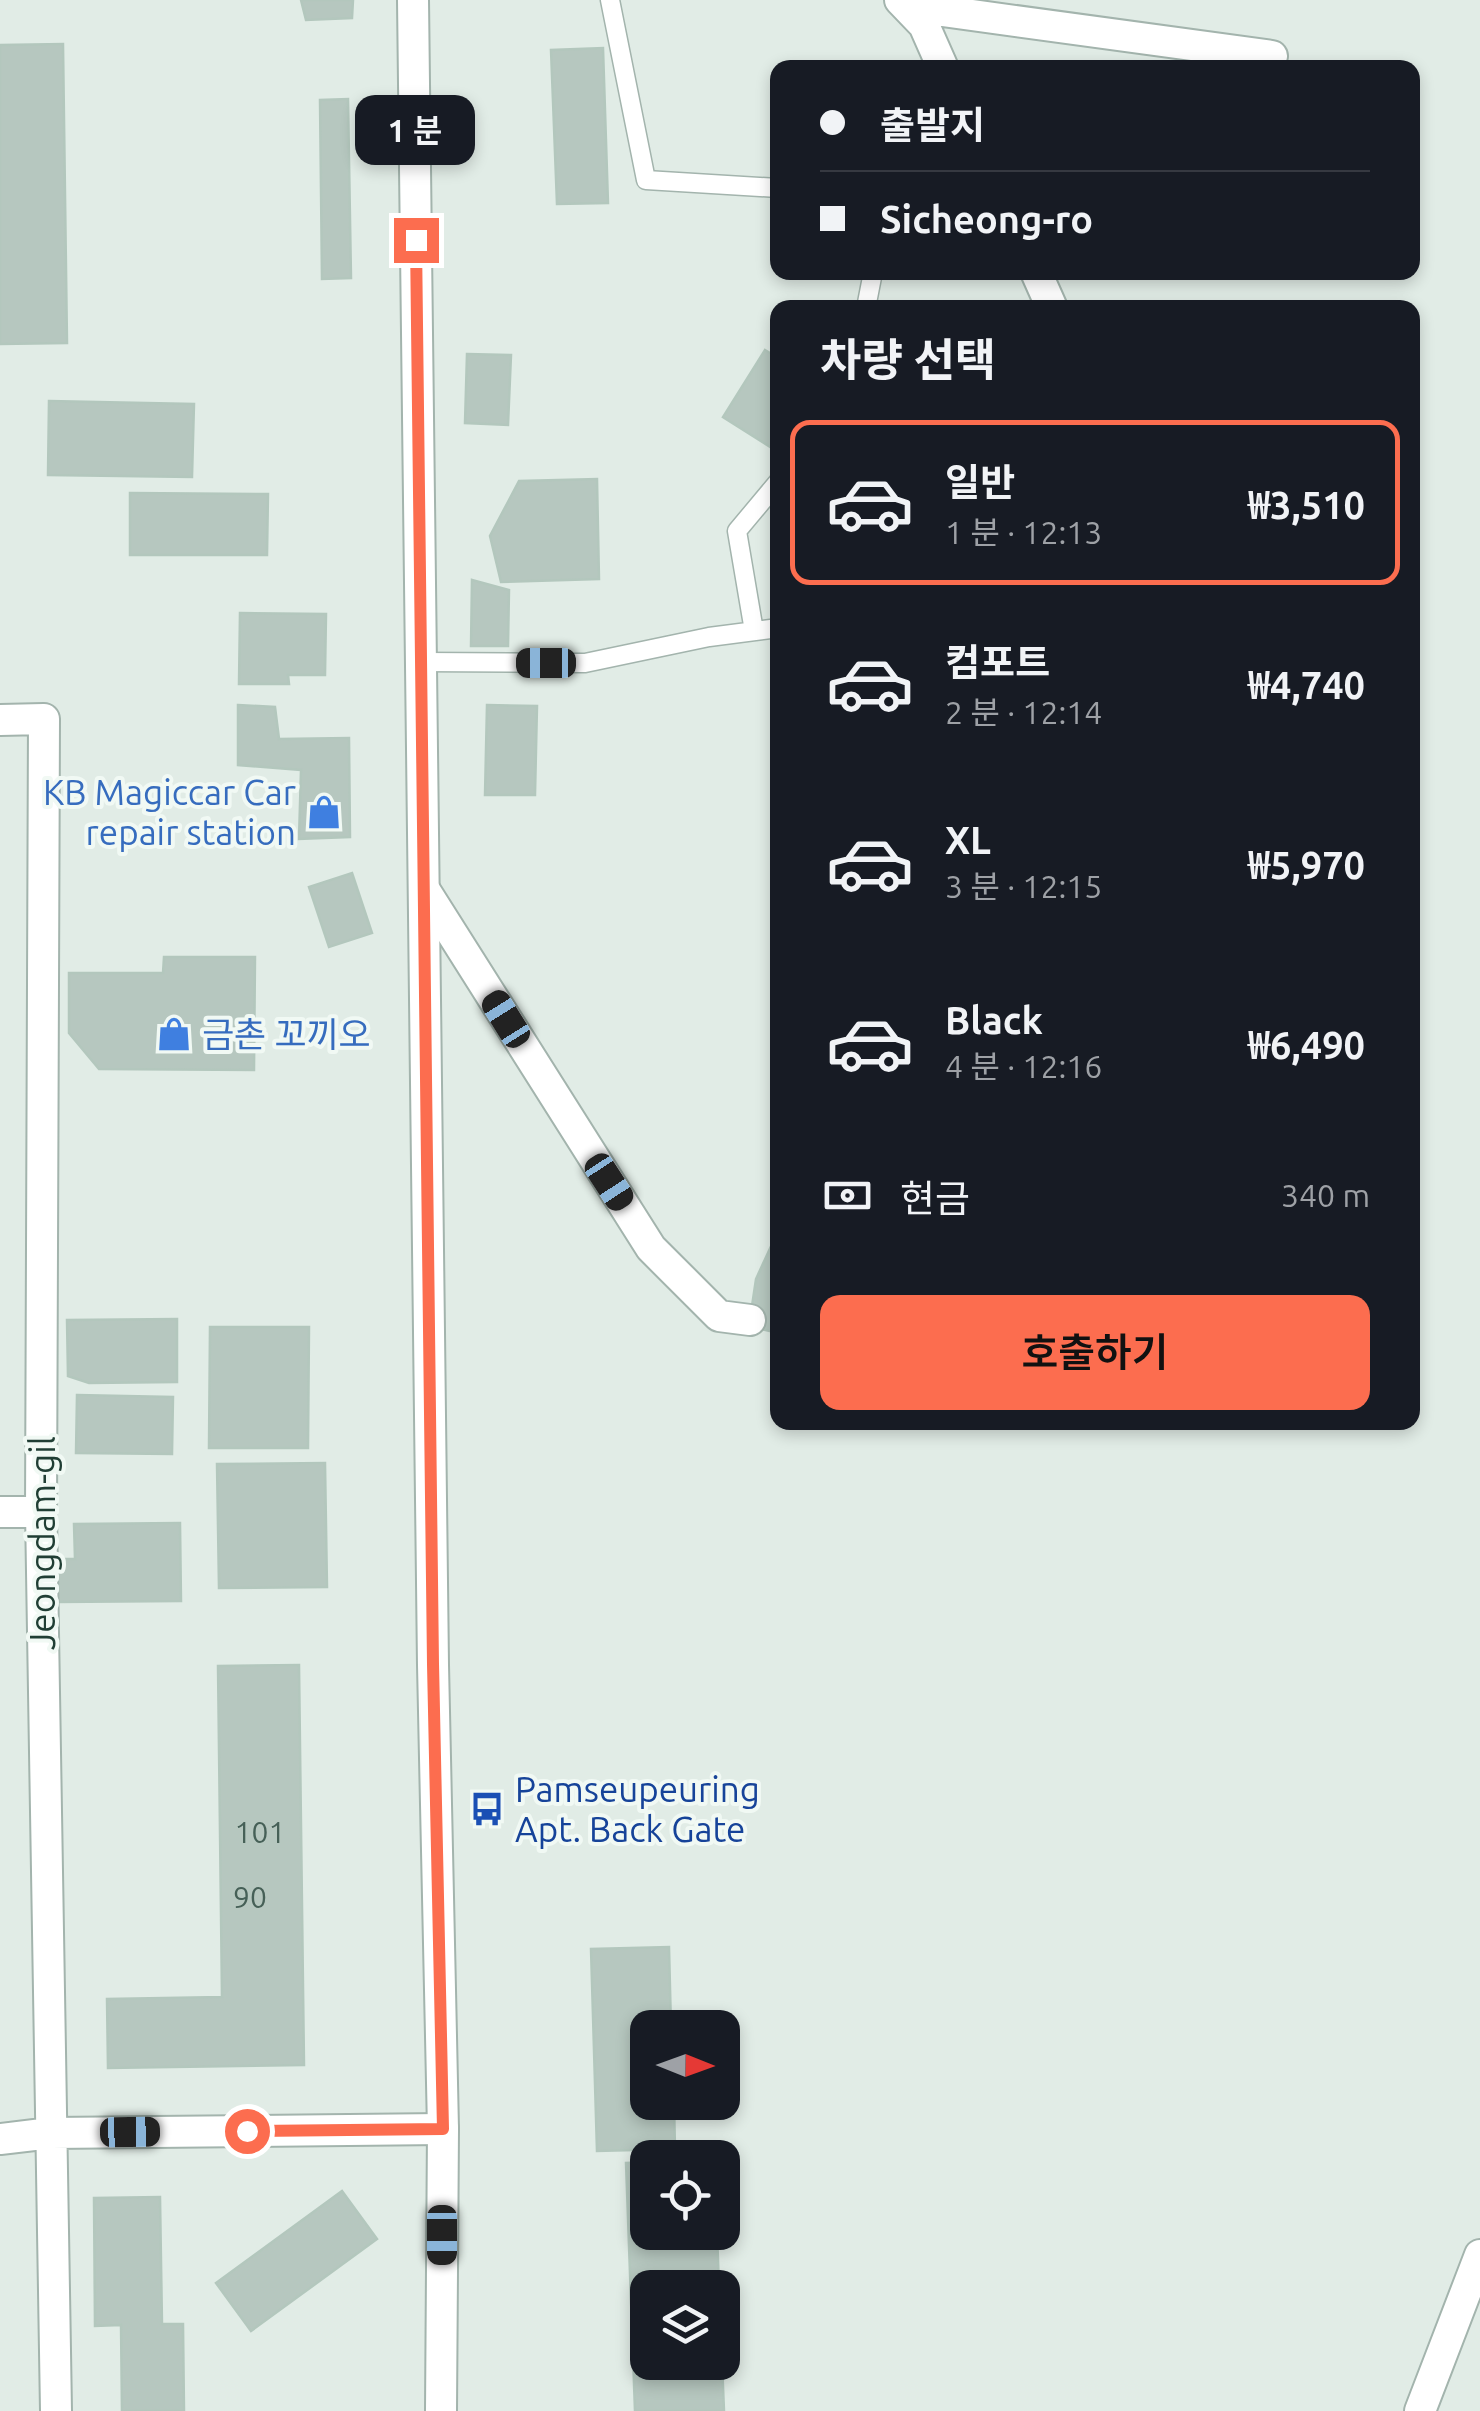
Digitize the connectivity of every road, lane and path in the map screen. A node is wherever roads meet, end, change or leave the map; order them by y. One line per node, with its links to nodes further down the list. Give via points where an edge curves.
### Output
1 (413, 0): 10 (street)
2 (610, 0): 6 (lane, via 646,180)
3 (903, 3): 4 (street); 5 (street, via 924,25)
4 (1272, 56)
5 (939, 60)
6 (770, 188)
7 (770, 492): 9 (lane, via 737,531)
8 (770, 629): 9 (lane)
9 (754, 631): 10 (lane, via 585,663)
10 (421, 662): 12 (street)
11 (0, 720): 15 (street, Jeongdam-gil, via 44,720)
12 (424, 889): 13 (street, via 651,1248 719,1316); 16 (street)
13 (750, 1320)
14 (0, 1512): 15 (street)
15 (41, 1512): 17 (street, Jeongdam-gil)
16 (443, 2129): 17 (street); 21 (street)
17 (51, 2134): 18 (street); 20 (street, Jeongdam-gil)
18 (0, 2139)
19 (1480, 2255): 22 (street)
20 (56, 2411)
21 (441, 2411)
22 (1420, 2411)

